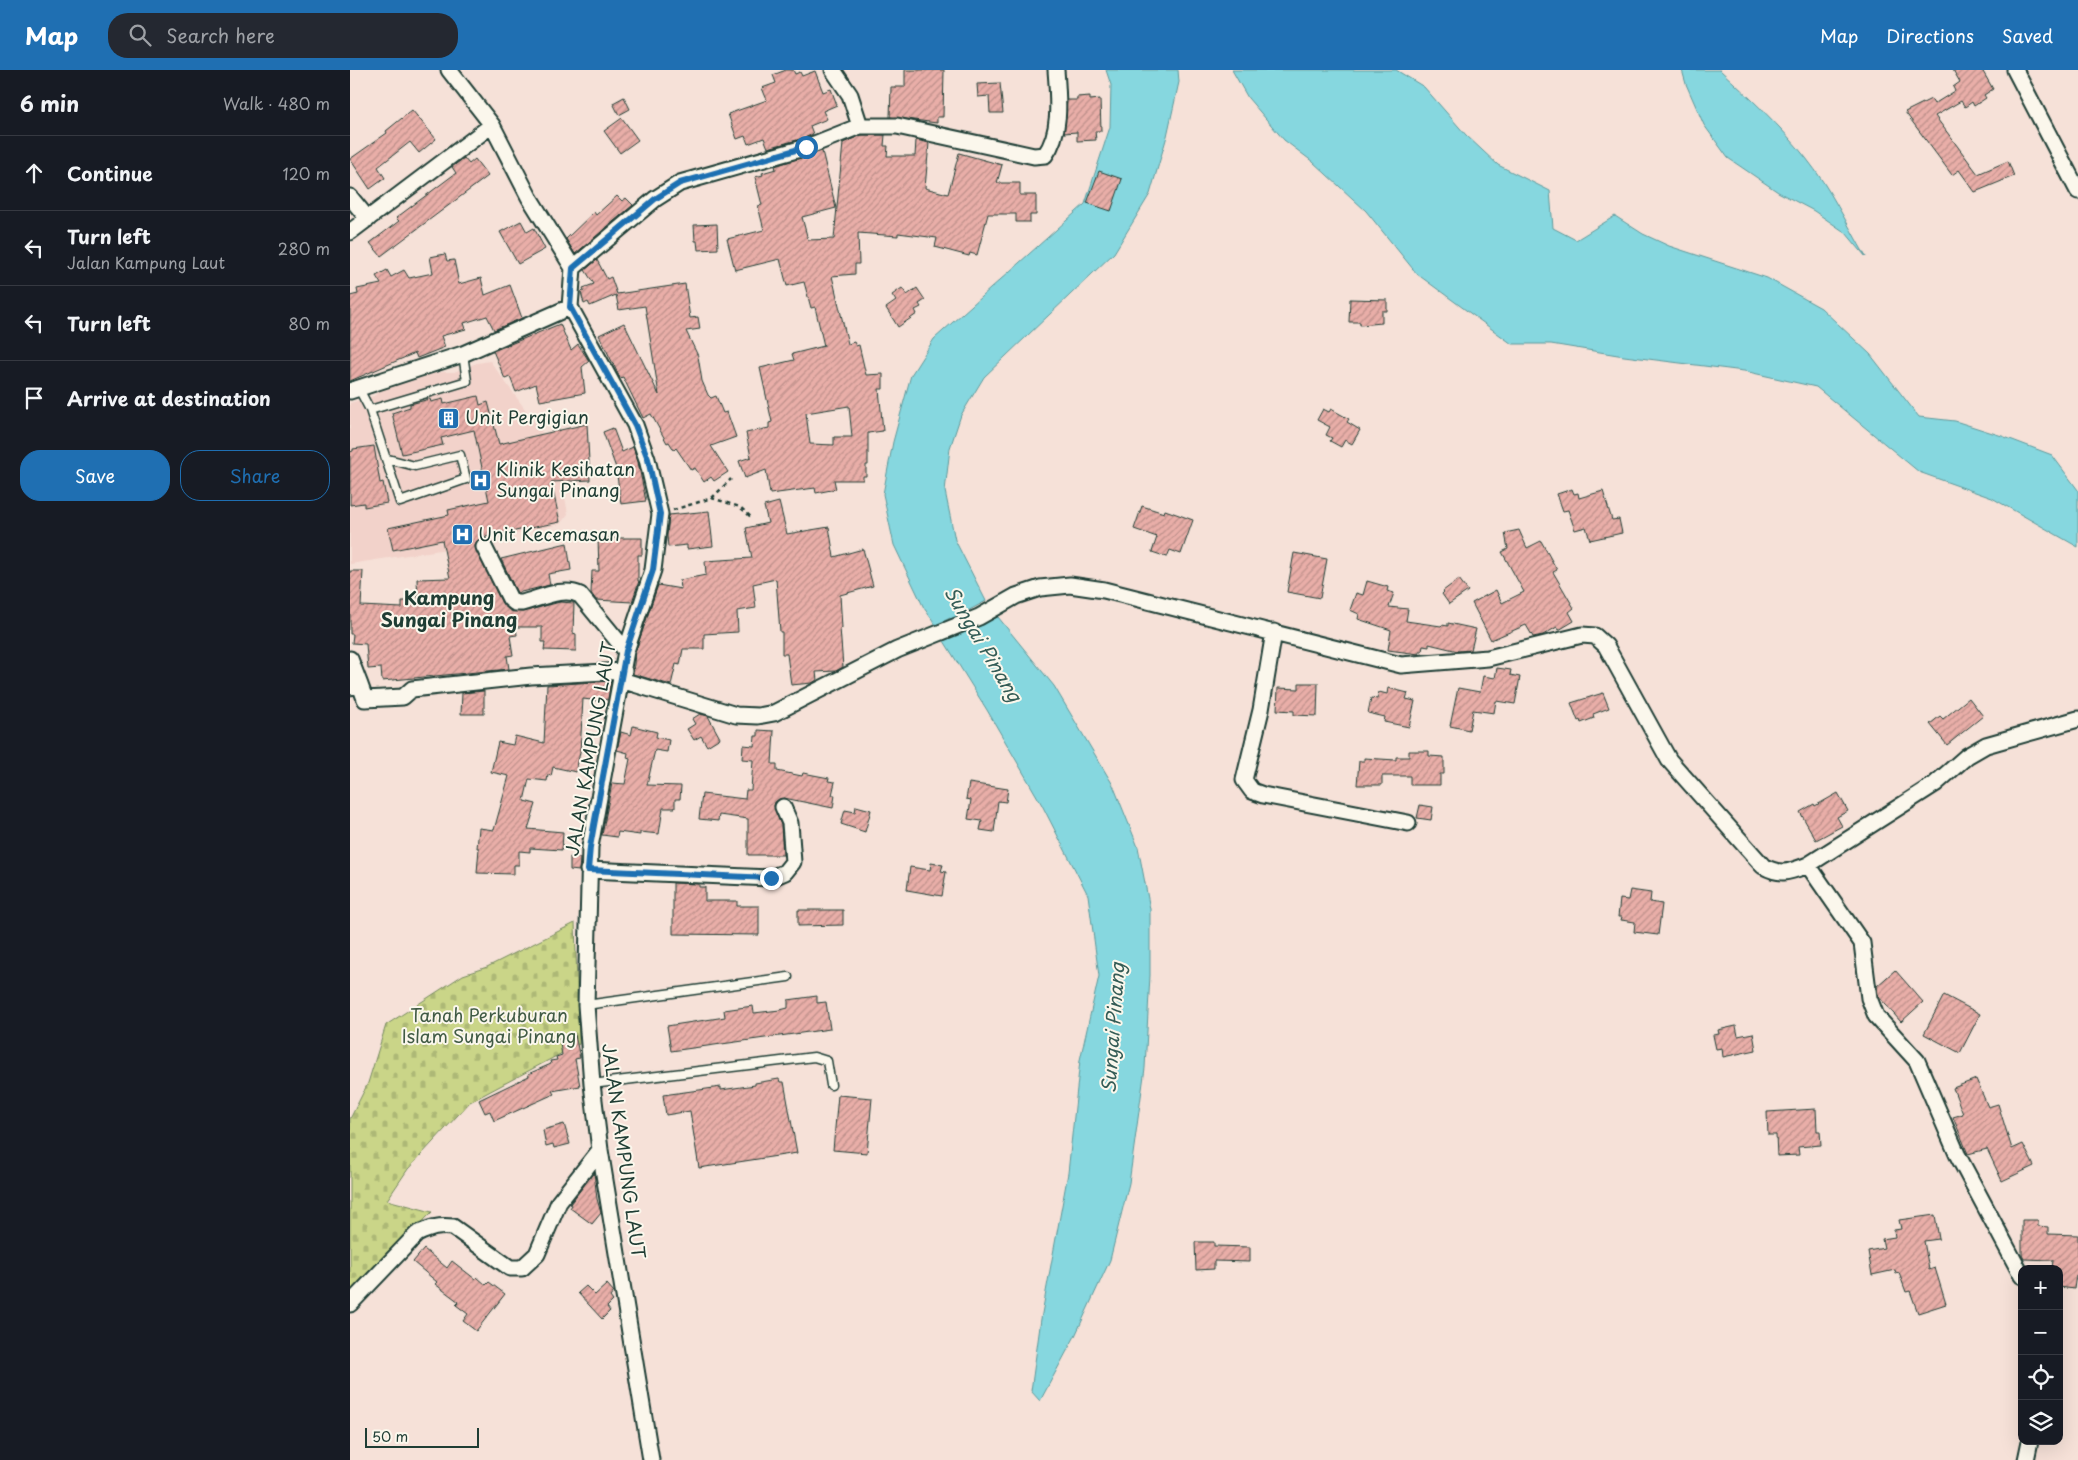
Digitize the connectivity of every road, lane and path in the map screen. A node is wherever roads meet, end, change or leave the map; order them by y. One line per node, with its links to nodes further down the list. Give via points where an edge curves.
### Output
1 (449, 70): 5 (street)
2 (833, 70): 6 (street, via 850,95)
3 (1056, 70): 6 (street, via 1058,99 1053,144 1045,155 1034,156 898,126)
4 (2015, 70): 7 (street)
5 (492, 126): 9 (street); 11 (street, via 529,197)
6 (860, 126): 11 (street, via 806,147 680,183 655,199)
7 (2078, 191)
8 (350, 197): 9 (street)
9 (368, 219): 10 (street)
10 (350, 232)
11 (573, 268): 12 (street)
12 (570, 307): 13 (street); 19 (street, JALAN KAMPUNG LAUT, via 635,425 648,459)
13 (463, 354): 14 (street); 15 (lane, via 467,381)
14 (354, 390): 15 (lane)
15 (370, 410): 16 (lane)
16 (388, 459): 16 (lane, via 400,502 466,479 460,455 415,466)
17 (731, 478): 18 (path)
18 (712, 498): 19 (path); 20 (path, via 740,507)
19 (660, 514): 23 (street, JALAN KAMPUNG LAUT, via 653,570)
20 (752, 518)
21 (484, 547): 23 (street, via 515,604 566,591 574,592 580,595)
22 (1274, 632): 25 (street, via 1104,590 1070,585 1040,588 1016,596 979,617 897,650 774,714 736,715); 29 (street, via 1244,780 1252,791 1263,794); 30 (street, via 1401,665 1488,658 1582,634 1594,636 1606,646 1669,760 1762,866 1776,873)
23 (626, 651): 25 (street, JALAN KAMPUNG LAUT)
24 (350, 659): 26 (street)
25 (622, 675): 26 (street, via 513,678 412,689 403,697 365,699); 31 (street, JALAN KAMPUNG LAUT)
26 (355, 686)
27 (2078, 719): 30 (street, via 1986,745 1935,784)
28 (783, 807): 31 (street, via 790,823 793,862 785,872 771,878)
29 (1408, 823)
30 (1808, 865): 37 (street, via 1862,943 1869,998 1876,1016 1917,1061 1957,1154)
31 (588, 870): 33 (street, JALAN KAMPUNG LAUT)
32 (788, 977): 33 (lane)
33 (586, 1005): 34 (street, JALAN KAMPUNG LAUT)
34 (592, 1084): 35 (lane, via 814,1058 827,1061); 36 (street, JALAN KAMPUNG LAUT)
35 (831, 1085)
36 (600, 1150): 38 (street, via 560,1202 537,1254 522,1268 510,1268 453,1227 430,1228 417,1234); 40 (street, JALAN KAMPUNG LAUT)
37 (2018, 1268)
38 (350, 1304)
39 (2029, 1445): 41 (street)
40 (651, 1460)
41 (2026, 1460)

